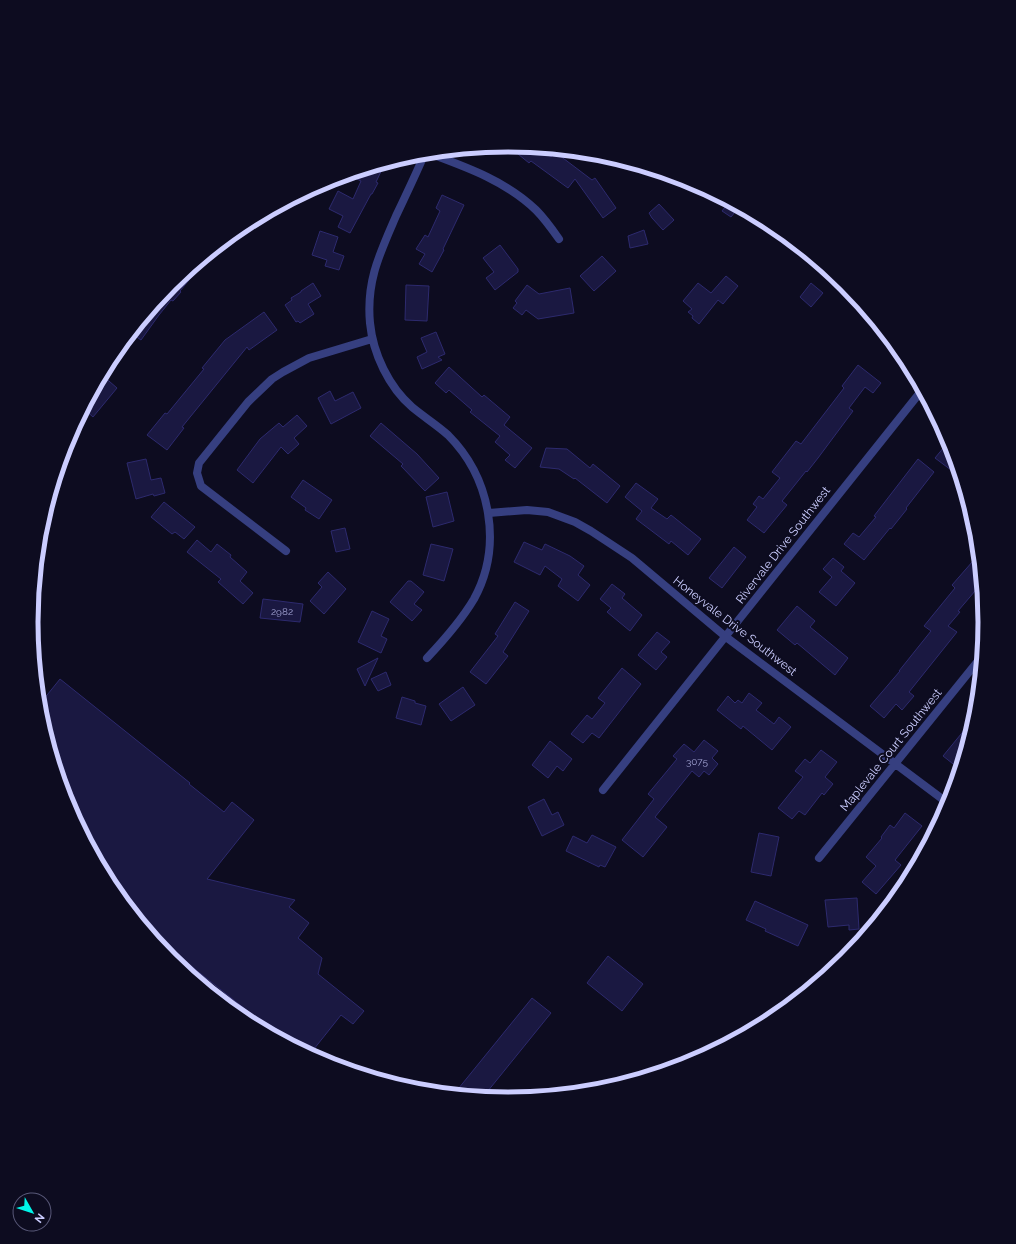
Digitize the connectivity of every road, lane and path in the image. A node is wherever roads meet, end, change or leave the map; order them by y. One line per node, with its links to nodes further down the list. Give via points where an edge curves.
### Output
1 (439, 157): 3 (street, via 478,172 508,189 536,210)
2 (424, 160): 4 (street, via 373,274 369,299)
3 (559, 239)
4 (372, 339): 6 (street, via 385,371 399,393 412,407 449,436 468,459 480,484); 7 (street, via 309,358 272,379 248,402 199,463 197,473 201,486)
5 (919, 394): 8 (street, Rivervale Drive Southwest)
6 (489, 513): 8 (street, Honeyvale Drive Southwest, via 536,510 582,525 632,558); 9 (street, via 489,549 480,587 457,624)
7 (286, 551)
8 (726, 637): 11 (street, Honeyvale Drive Southwest); 12 (street, Rivervale Drive Southwest)
9 (427, 658)
10 (976, 663): 11 (street, Maplevale Court Southwest)
11 (894, 764): 13 (street, Honeyvale Drive Southwest); 14 (street, Maplevale Court Southwest)
12 (603, 790)
13 (943, 800)
14 (819, 858)

